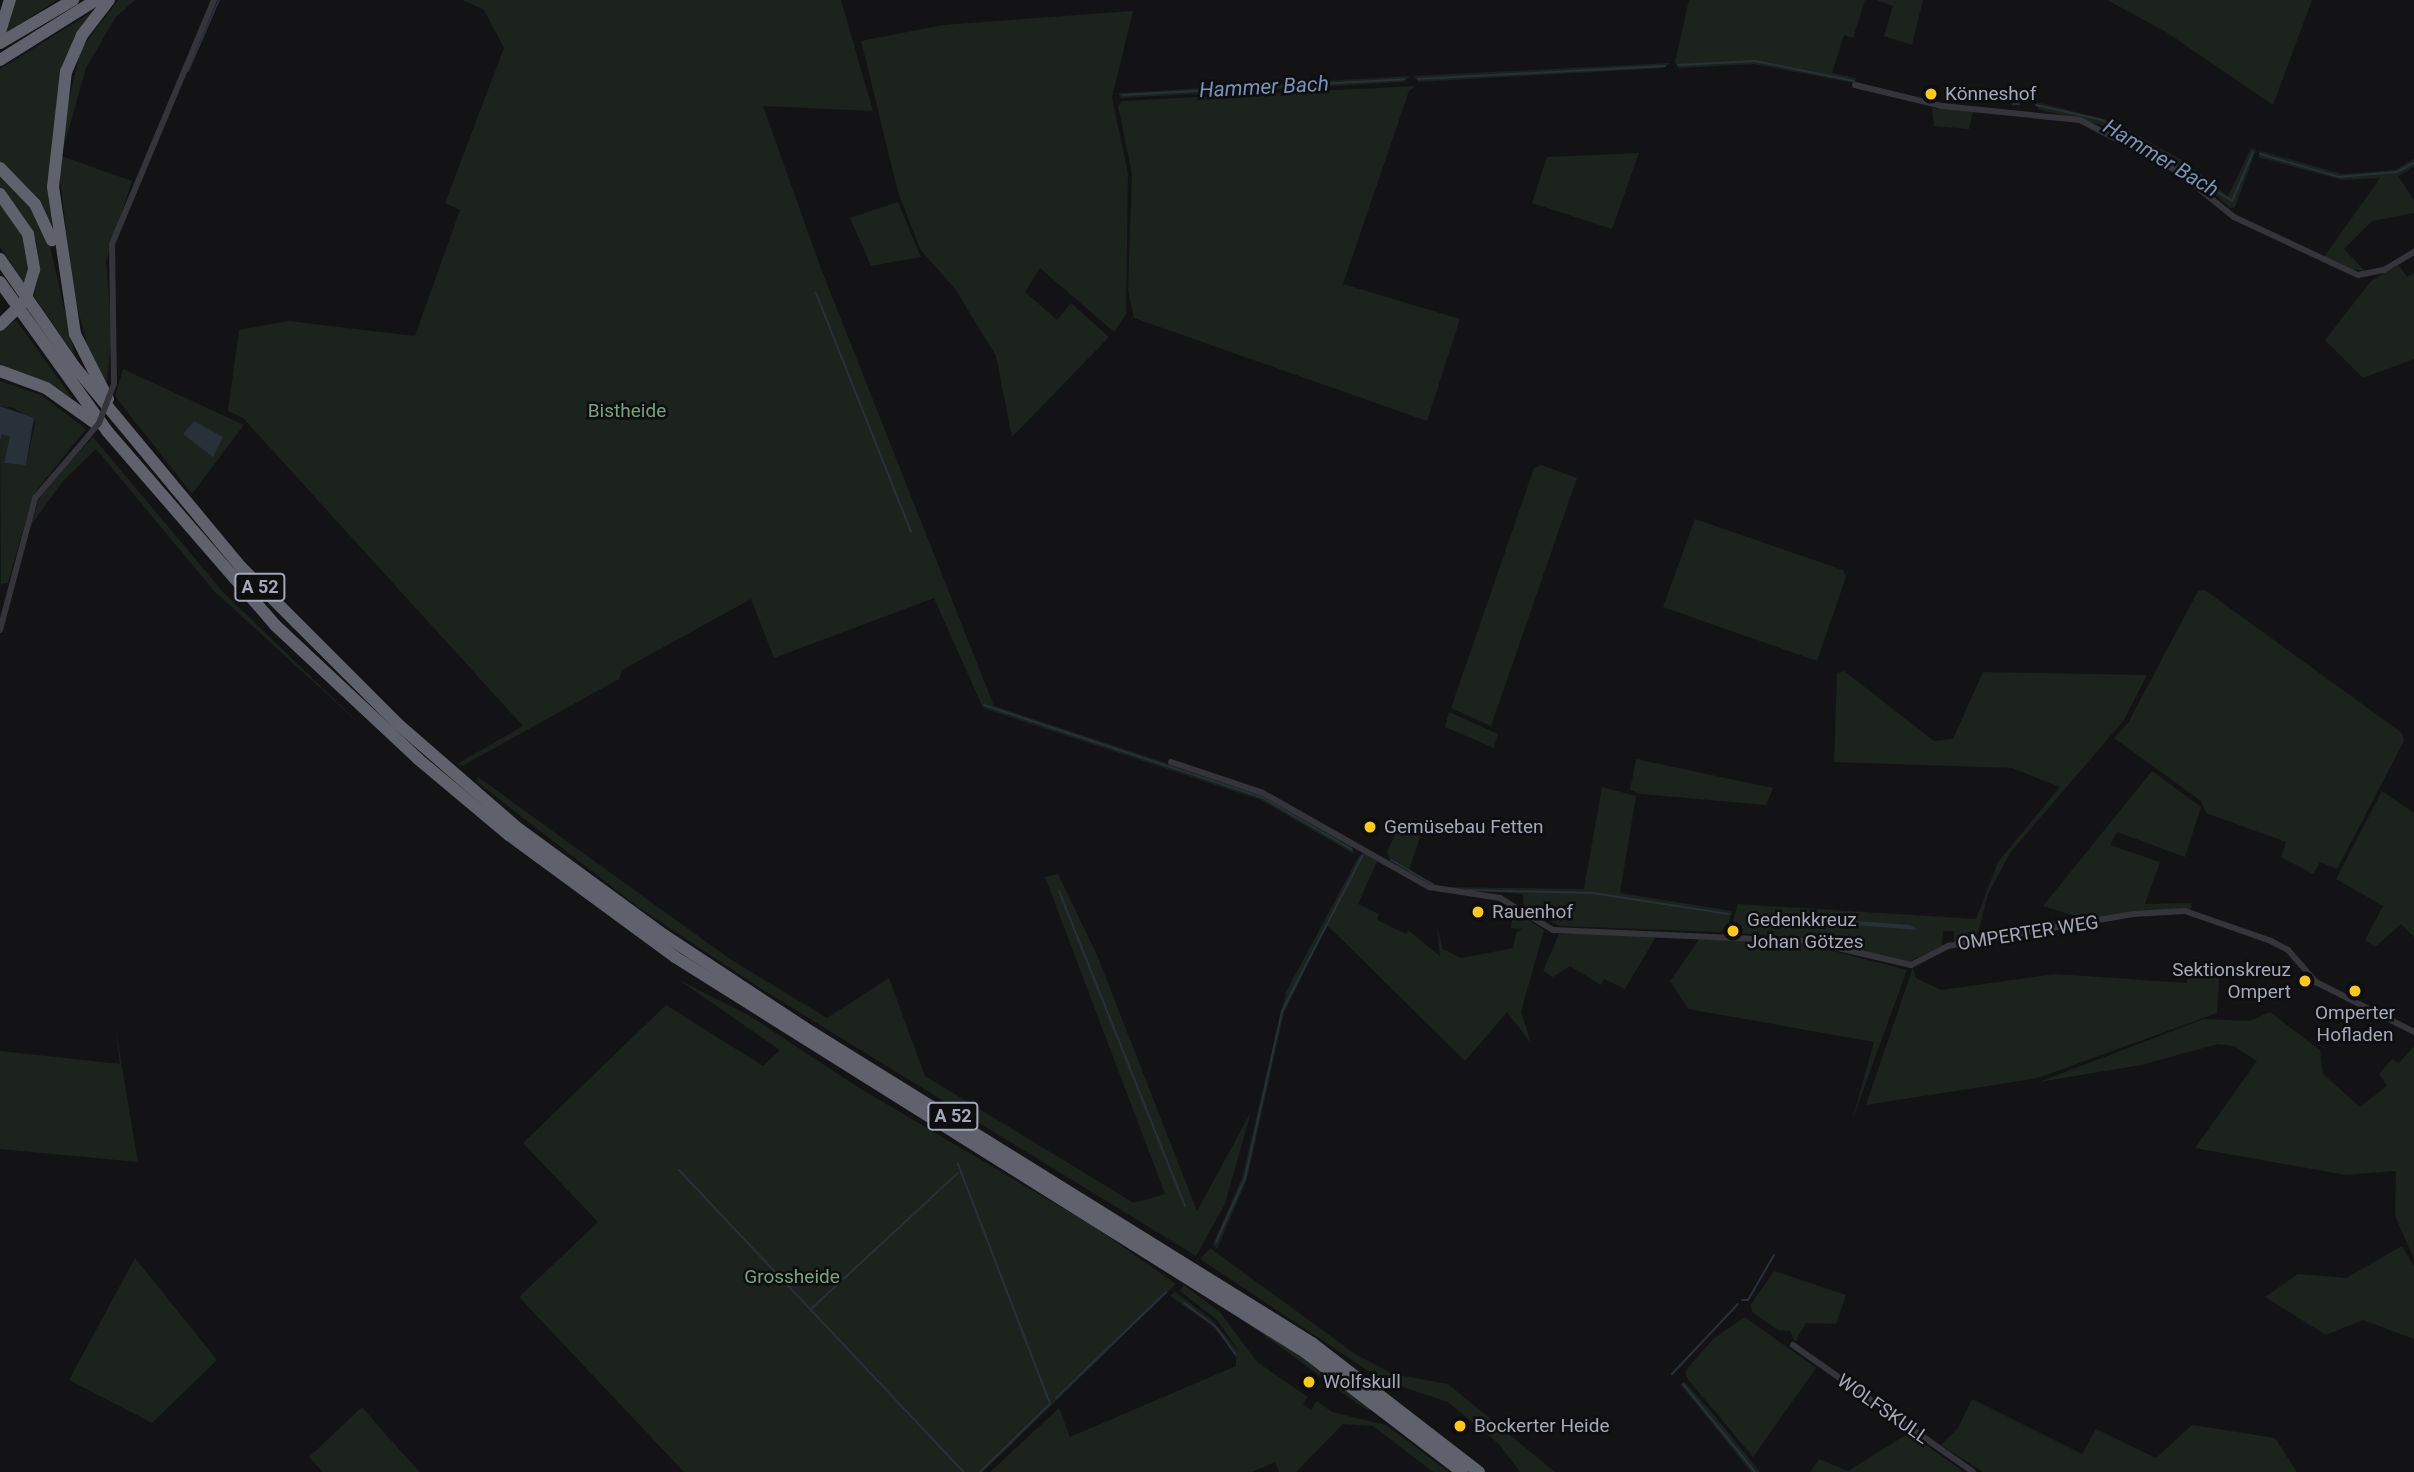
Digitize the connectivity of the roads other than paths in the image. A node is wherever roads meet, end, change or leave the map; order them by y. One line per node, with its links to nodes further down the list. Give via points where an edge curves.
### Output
1 (10, 0): 6 (highway)
2 (73, 0): 7 (highway)
3 (96, 0): 8 (highway)
4 (109, 0): 14 (highway, via 82,35 61,97 53,187)
5 (214, 0): 20 (street, bridge, via 112,244 114,384 103,415 35,498)
6 (0, 32)
7 (0, 43)
8 (0, 60)
9 (1855, 85): 12 (street, via 1942,106 2080,120 2177,171 2234,217 2358,275 2384,270)
10 (0, 169): 14 (highway, via 44,219)
11 (0, 194): 16 (highway, bridge, via 28,234 34,269 25,301)
12 (2414, 252)
13 (0, 259): 19 (highway, A 52)
14 (62, 274): 19 (highway, via 85,360)
15 (0, 282): 18 (highway, A 52)
16 (0, 325)
17 (0, 371): 18 (highway, via 46,388)
18 (107, 431): 24 (highway, A 52, via 275,625 418,759 600,905 797,1035 1226,1299 1361,1392)
19 (131, 440): 25 (highway, A 52, via 241,567 390,716 565,864 806,1028 1243,1297 1366,1382)
20 (0, 630)
21 (1171, 762): 22 (street, OMPERTER WEG, via 1263,793 1443,892 1500,898 1553,930 1808,941 1911,965 1948,946 2133,914 2185,911 2272,941 2288,950 2316,982)
22 (2414, 1032)
23 (1793, 1345): 26 (street, WOLFSKULL)
24 (1462, 1472)
25 (1479, 1472)
26 (1973, 1472)

